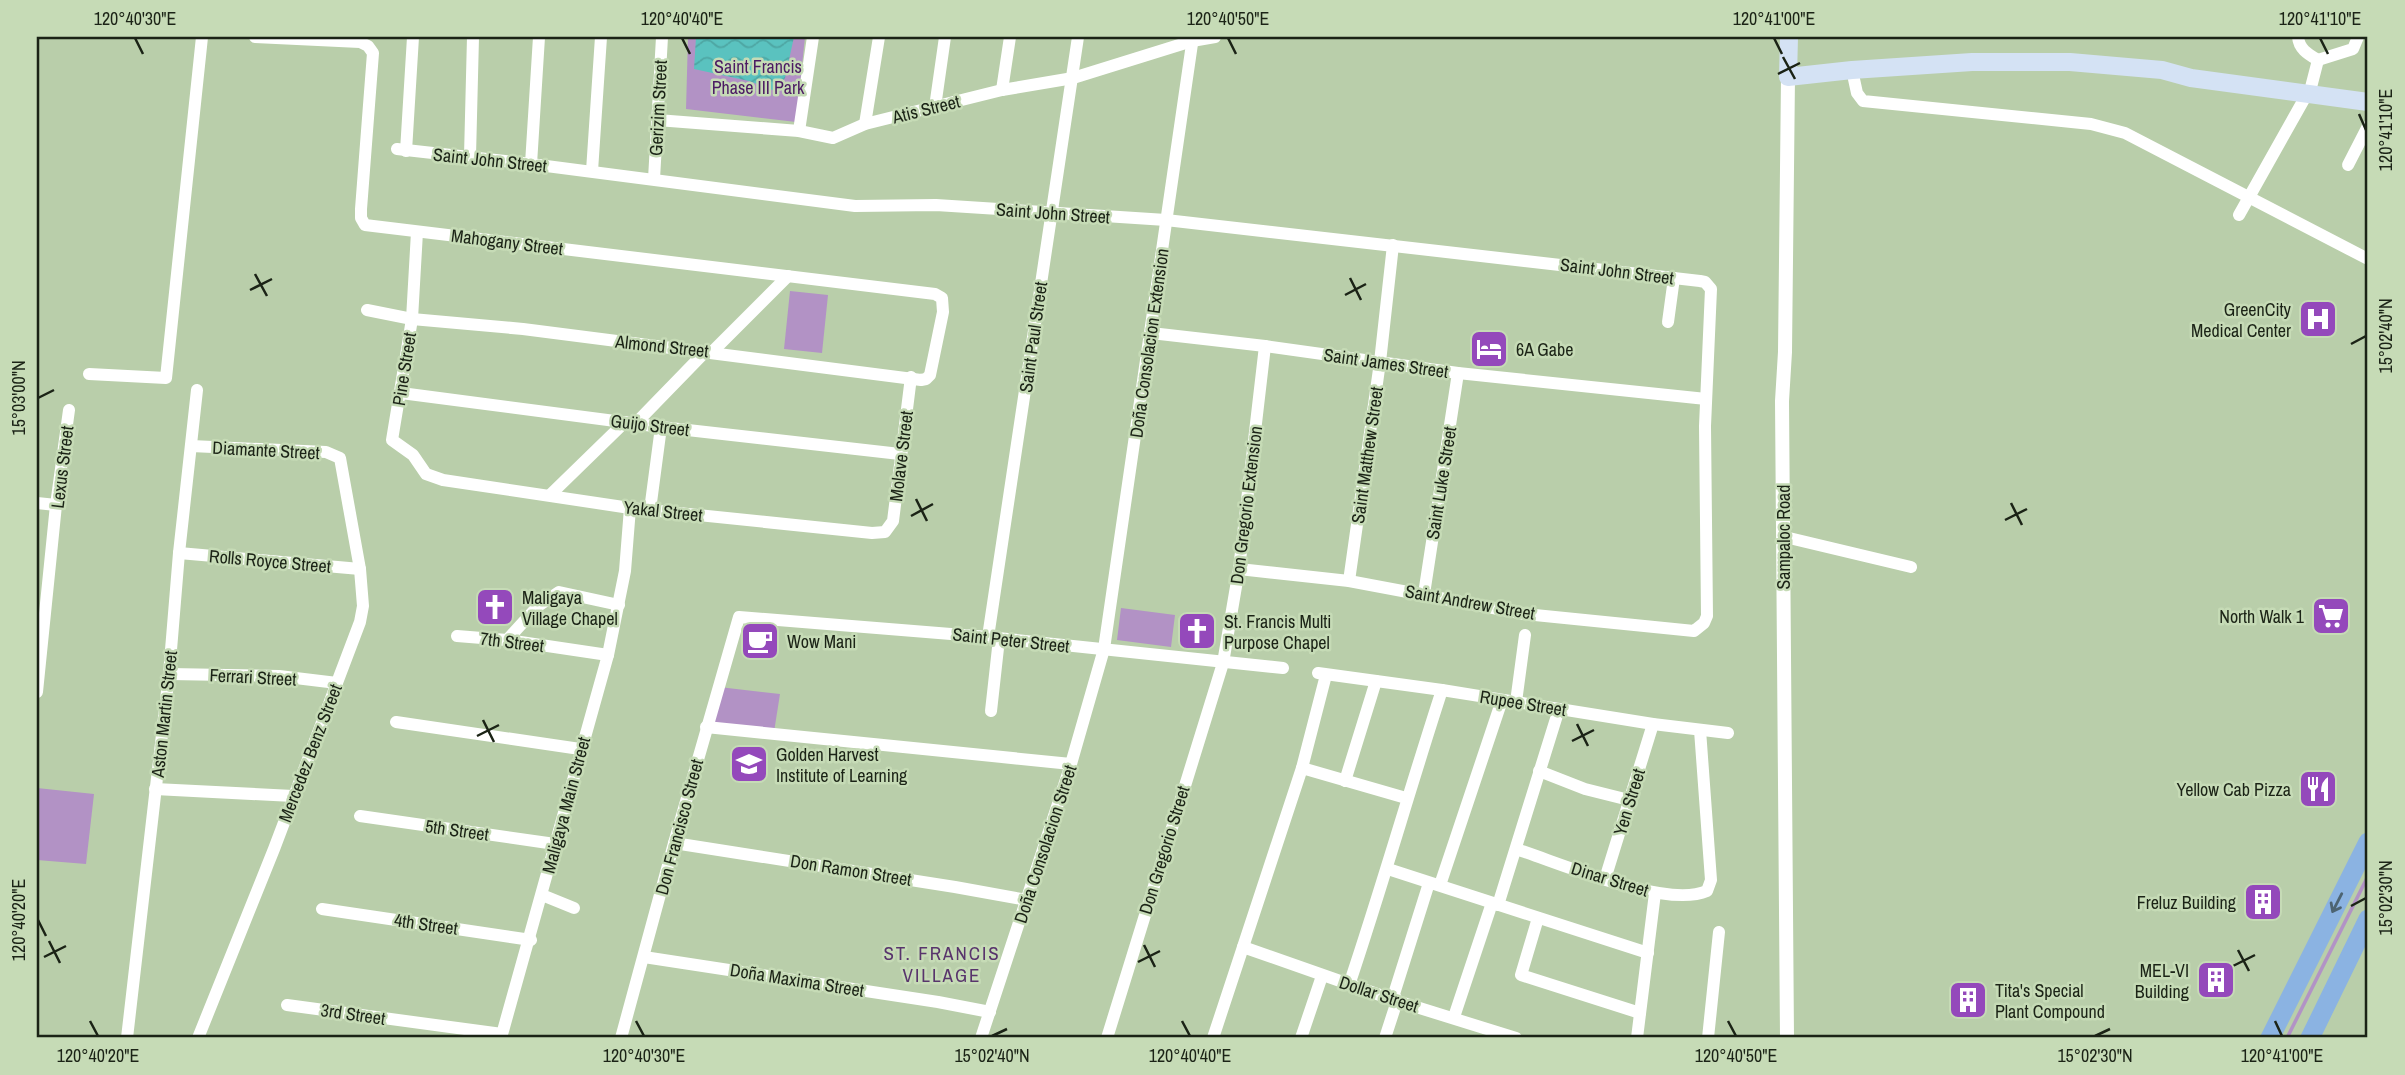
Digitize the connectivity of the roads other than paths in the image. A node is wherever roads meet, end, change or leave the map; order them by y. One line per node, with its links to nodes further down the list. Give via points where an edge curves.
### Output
1 (202, 37): 52 (street, via 166,378)
2 (255, 37): 39 (street, Mahogany Street, via 368,46 373,53 361,218 365,225)
3 (414, 37): 30 (street, Saint John Street, via 401,150)
4 (473, 37): 30 (street)
5 (539, 37): 31 (street)
6 (601, 37): 33 (street)
7 (662, 37): 26 (street, Gerizim Street)
8 (813, 37): 29 (street)
9 (879, 37): 27 (street)
10 (945, 37): 25 (street)
11 (1010, 37): 22 (street)
12 (1078, 37): 21 (street, Saint Paul Street)
13 (1215, 37): 17 (street, Atis Street)
14 (1789, 37): 20 (main road, Sampaloc Road)
15 (2298, 37): 18 (street, via 2304,52)
16 (2357, 37): 18 (street, via 2353,49)
17 (1192, 39): 21 (street, Atis Street); 38 (street, Doña Consolacion Extension)
18 (2318, 60): 23 (street)
19 (1852, 70): 20 (main road); 23 (main road, via 1972,62 2070,62 2162,70); 35 (street, via 1863,101 2110,128)
20 (1788, 77): 70 (street, Sampaloc Road)
21 (1073, 78): 22 (street, Atis Street); 36 (street, Saint Paul Street)
22 (1002, 90): 25 (street, Atis Street)
23 (2308, 95): 24 (main road); 35 (street)
24 (2368, 102)
25 (935, 107): 27 (street, Atis Street)
26 (657, 120): 29 (street, Atis Street); 34 (street, Gerizim Street)
27 (865, 124): 29 (street, Atis Street, via 833,138)
28 (2368, 126): 32 (street)
29 (799, 131)
30 (470, 156): 31 (street, Saint John Street)
31 (531, 164): 33 (street, Saint John Street)
32 (2348, 165)
33 (592, 172): 34 (street, Saint John Street)
34 (654, 179): 36 (street, Saint John Street, via 856,206 936,205)
35 (2249, 195): 37 (street); 41 (street)
36 (1051, 213): 38 (street, Saint John Street); 81 (street, Saint Paul Street)
37 (2239, 215)
38 (1166, 220): 40 (street, Saint John Street); 47 (street, Doña Consolacion Extension)
39 (417, 232): 42 (street, Mahogany Street); 45 (street, Pine Street)
40 (1393, 245): 43 (street, Saint John Street); 50 (street, Saint Matthew Street)
41 (2368, 259)
42 (788, 276): 49 (street); 53 (street, Mahogany Street, via 942,298 930,375 921,380)
43 (1674, 278): 46 (street); 56 (street, Saint John Street, via 1700,281 1709,285 1712,294)
44 (367, 310): 45 (street, Almond Street)
45 (412, 320): 49 (street, Almond Street); 55 (street, Pine Street)
46 (1668, 322)
47 (1151, 333): 48 (street, Saint James Street); 83 (street, Doña Consolacion Extension)
48 (1265, 346): 50 (street, Saint James Street); 74 (street, Don Gregorio Extension)
49 (708, 352): 53 (street, Almond Street); 58 (street)
50 (1380, 362): 51 (street, Saint James Street); 75 (street, Saint Matthew Street)
51 (1458, 373): 56 (street, Saint James Street); 76 (street, Saint Luke Street)
52 (89, 374)
53 (911, 377): 61 (street, Molave Street)
54 (197, 390): 60 (street, Aston Martin Street)
55 (401, 393): 58 (street, Guijo Street); 63 (street, Pine Street, via 392,440 414,455 426,474)
56 (1706, 399): 76 (street, Saint Andrew Street, via 1707,616 1699,628 1690,632 1525,614)
57 (69, 410): 66 (street, Lexus Street)
58 (630, 423): 59 (street, Guijo Street); 64 (street)
59 (661, 427): 61 (street, Guijo Street); 68 (street)
60 (191, 446): 62 (street, Diamante Street, via 326,452); 71 (street, Aston Martin Street)
61 (900, 454): 69 (street, Molave Street, via 892,521)
62 (340, 458): 73 (street, Mercedez Benz Street)
63 (443, 480): 64 (street, Yakal Street)
64 (550, 495): 67 (street, Yakal Street)
65 (37, 503): 66 (street)
66 (56, 505): 91 (street, Lexus Street)
67 (630, 508): 68 (street, Yakal Street); 77 (street, Maligaya Main Street)
68 (650, 510): 69 (street, Yakal Street)
69 (885, 532)
70 (1784, 537): 72 (street); 149 (street, Sampaloc Road)
71 (179, 553): 73 (street, Rolls Royce Street); 87 (street, Aston Martin Street)
72 (1911, 567)
73 (360, 569): 89 (street, Mercedez Benz Street, via 360,622)
74 (1239, 569): 75 (street, Saint Andrew Street); 85 (street, Don Gregorio Extension)
75 (1349, 581): 76 (street, Saint Andrew Street)
76 (1424, 594)
77 (619, 605): 82 (street, via 559,592 538,606); 84 (street, Maligaya Main Street)
78 (739, 617): 81 (street, Saint Peter Street); 97 (street, Don Francisco Street)
79 (1525, 635): 92 (street)
80 (457, 636): 82 (street, 7th Street)
81 (994, 638): 83 (street, Saint Peter Street); 94 (street, Saint Paul Street)
82 (507, 640): 84 (street, 7th Street)
83 (1104, 649): 85 (street, Saint Peter Street); 101 (street, Doña Consolacion Street)
84 (608, 655): 100 (street, Maligaya Main Street)
85 (1223, 663): 86 (street, Saint Peter Street); 142 (street, Don Gregorio Street)
86 (1283, 668)
87 (169, 674): 89 (street, Ferrari Street, via 279,676); 105 (street, Aston Martin Street)
88 (1376, 681): 90 (street, Rupee Street); 102 (street, Rupee Street, via 1322,674); 104 (street)
89 (337, 683): 106 (street, Mercedez Benz Street)
90 (1442, 690): 92 (street, Rupee Street); 107 (street)
91 (37, 692)
92 (1509, 701): 93 (street, Rupee Street); 116 (street)
93 (1559, 709): 96 (street, Rupee Street); 103 (street)
94 (990, 710)
95 (396, 722): 100 (street)
96 (1653, 724): 98 (street, Rupee Street); 108 (street, Yen Street)
97 (706, 727): 101 (street); 111 (street, Don Francisco Street)
98 (1699, 730): 99 (street, Rupee Street); 117 (street, Dinar Street, via 1712,880 1707,891 1698,895)
99 (1728, 733)
100 (580, 749): 112 (street, Maligaya Main Street)
101 (1071, 764): 119 (street, Doña Consolacion Street)
102 (1301, 768): 104 (street); 127 (street)
103 (1539, 771): 108 (street); 113 (street)
104 (1345, 781): 107 (street)
105 (155, 789): 106 (street); 138 (street, Aston Martin Street)
106 (293, 796): 139 (street, Mercedez Benz Street)
107 (1406, 799): 114 (street)
108 (1629, 800): 115 (street, Yen Street)
109 (359, 816): 112 (street, 5th Street)
110 (2368, 842): 150 (highway, one-way to 150)
111 (674, 843): 119 (street, Don Ramon Street); 129 (street, Don Francisco Street)
112 (555, 844): 118 (street, Maligaya Main Street)
113 (1516, 849): 115 (street, Dinar Street); 120 (street)
114 (1388, 869): 116 (street); 131 (street)
115 (1605, 879): 117 (street, Dinar Street)
116 (1434, 884): 120 (street); 132 (street, via 1394,995)
117 (1655, 893): 128 (street)
118 (542, 895): 121 (street); 126 (street, Maligaya Main Street)
119 (1027, 900): 134 (street, Doña Consolacion Street)
120 (1495, 904): 123 (street); 136 (street)
121 (575, 908)
122 (322, 909): 126 (street, 4th Street)
123 (1538, 918): 128 (street); 135 (street, via 1521,975)
124 (2368, 919): 151 (highway)
125 (1719, 932): 148 (street)
126 (531, 940): 137 (street, Maligaya Main Street)
127 (1243, 947): 130 (street, Dollar Street); 143 (street)
128 (1648, 953): 135 (street)
129 (644, 957): 134 (street, Doña Maxima Street); 140 (street, Don Francisco Street)
130 (1322, 976): 131 (street, Dollar Street); 144 (street)
131 (1349, 985): 132 (street, Dollar Street)
132 (1397, 1001): 136 (street, Dollar Street); 145 (street)
133 (287, 1005): 137 (street, 3rd Street)
134 (990, 1012): 141 (street, Doña Consolacion Street)
135 (1640, 1013): 147 (street)
136 (1454, 1017): 146 (street, Dollar Street)
137 (502, 1036)
138 (127, 1038)
139 (198, 1038)
140 (621, 1038)
141 (981, 1038)
142 (1107, 1038)
143 (1213, 1038)
144 (1301, 1038)
145 (1385, 1038)
146 (1516, 1038)
147 (1636, 1038)
148 (1707, 1038)
149 (1787, 1038)
150 (2270, 1038)
151 (2310, 1038)

